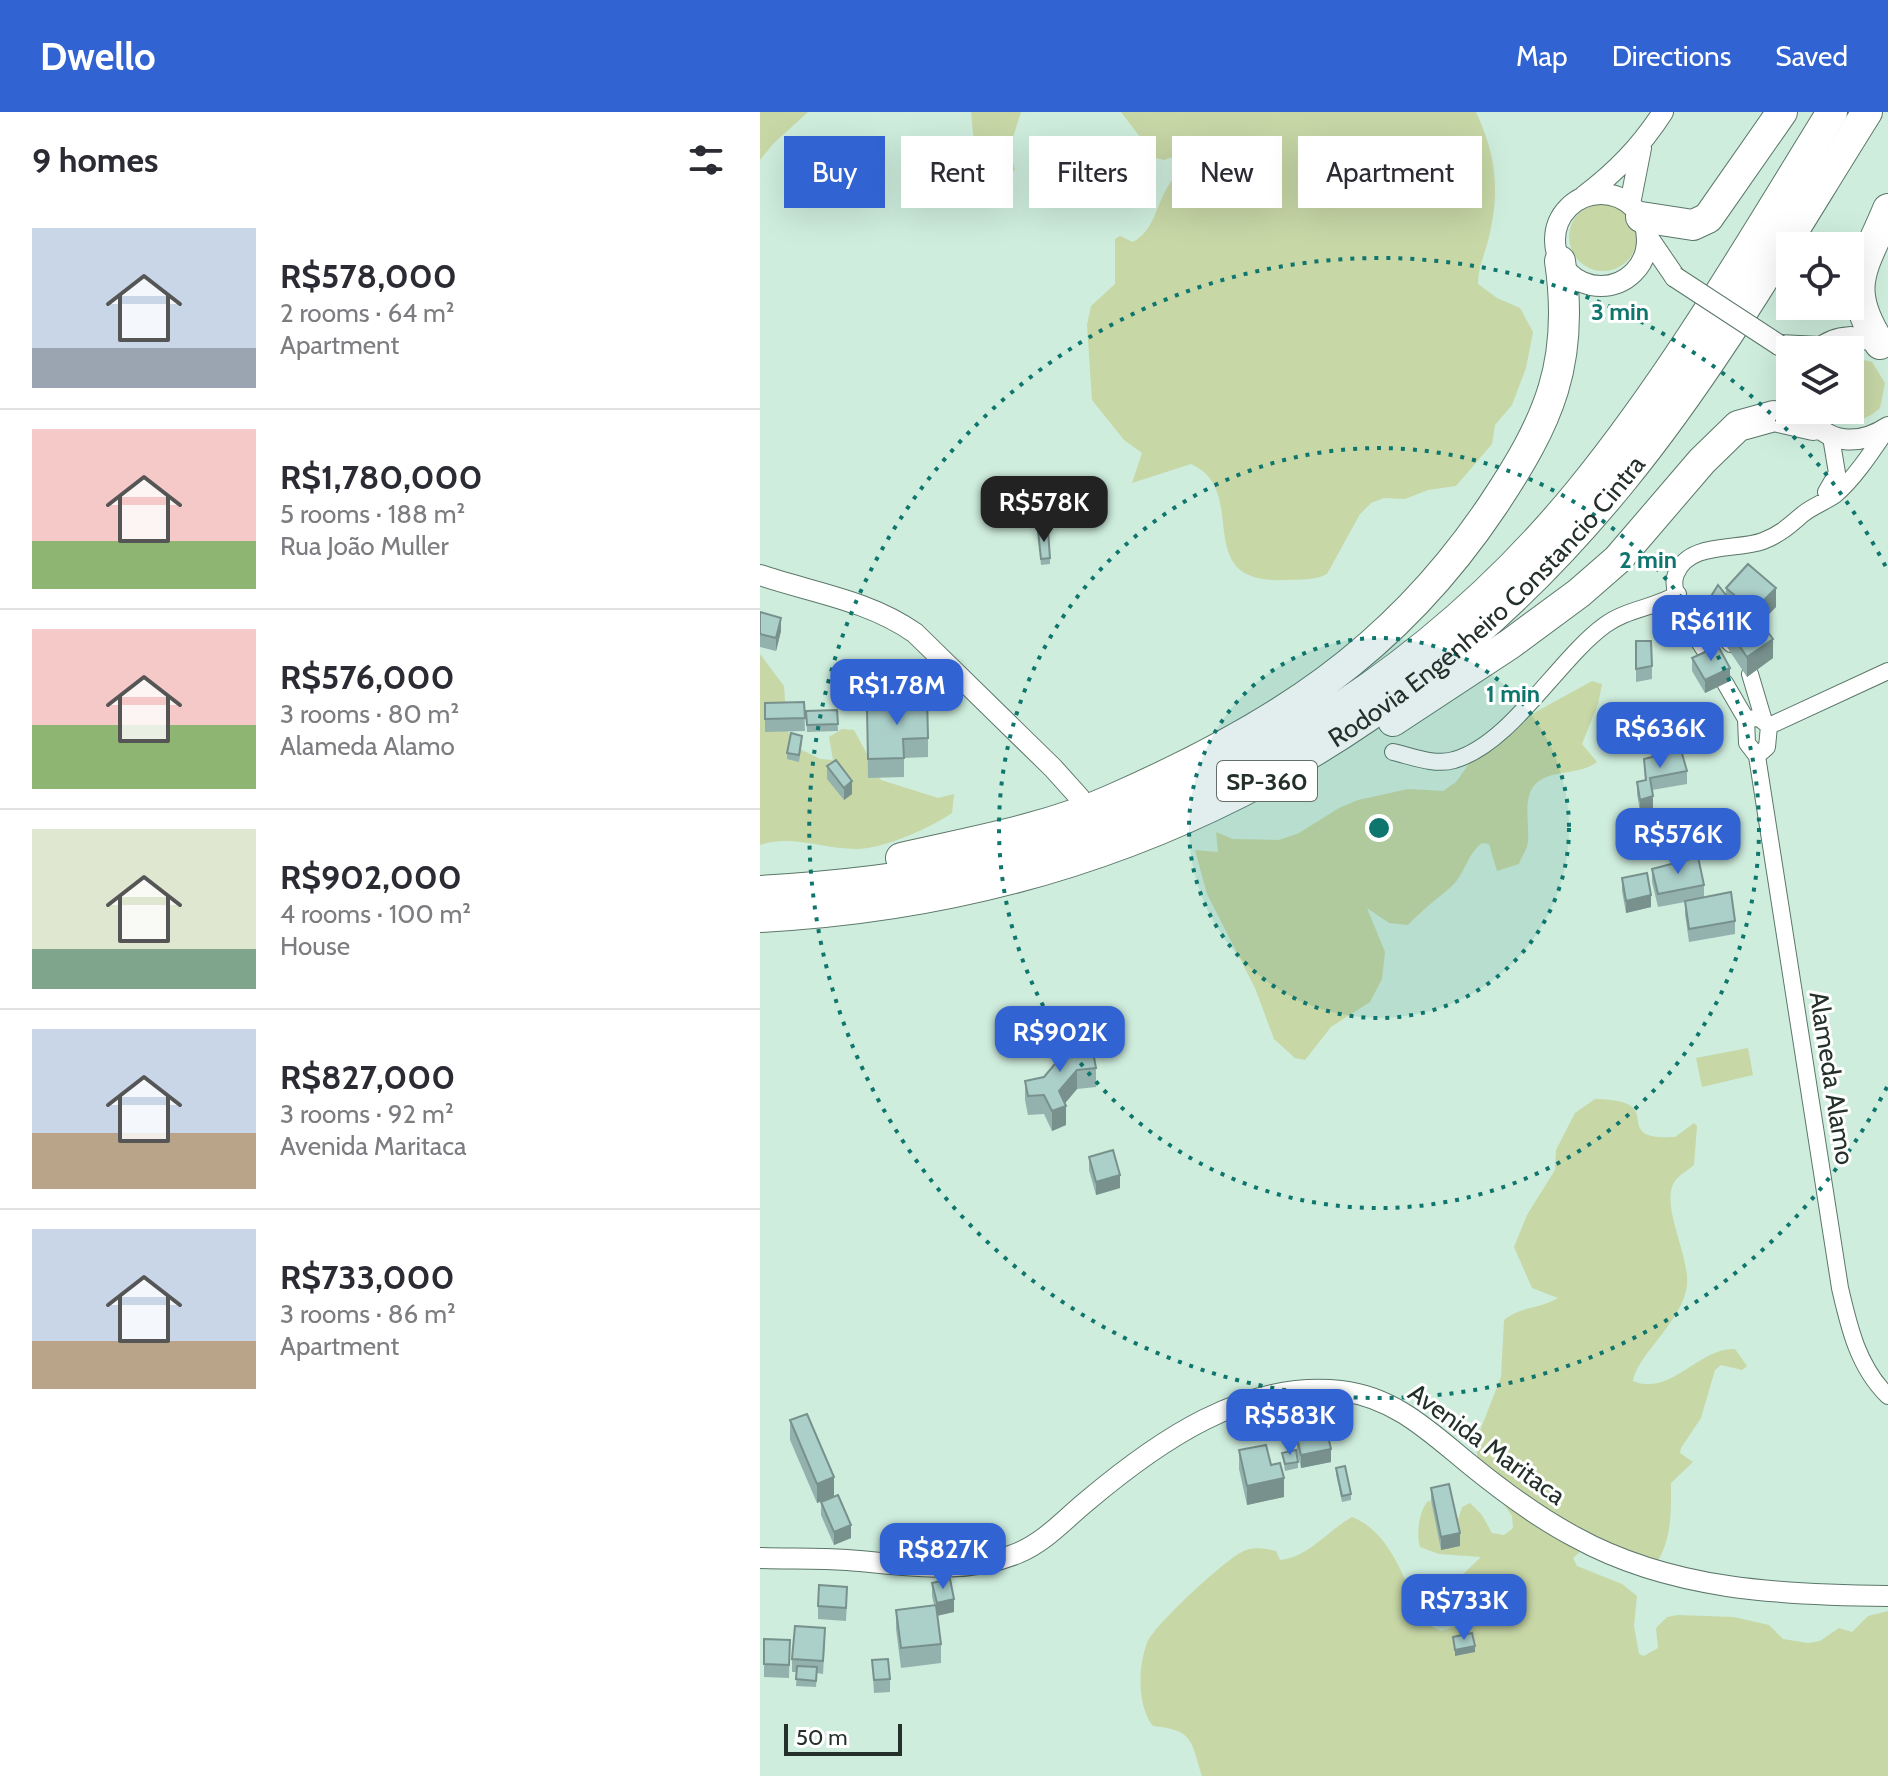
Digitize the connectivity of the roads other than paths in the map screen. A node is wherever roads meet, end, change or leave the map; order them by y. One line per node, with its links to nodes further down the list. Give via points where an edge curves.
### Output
1 (1663, 112): 5 (street)
2 (1782, 112): 8 (highway, via 1708,218 1693,225)
3 (1832, 112): 34 (highway, Rodovia Engenheiro Constancio Cintra / SP-360, via 1676,363 1578,494 1468,608 1350,702 1239,769 1032,849 890,879)
4 (1867, 112): 31 (highway, Rodovia Engenheiro Constancio Cintra / SP-360, via 1688,391 1578,532 1452,654)
5 (1642, 144): 6 (street); 8 (street)
6 (1582, 198): 8 (street, via 1606,195); 9 (street, via 1557,225)
7 (1888, 209): 14 (highway, via 1857,293 1865,321)
8 (1639, 219): 10 (street); 11 (street, via 1645,254)
9 (1560, 261): 11 (street, via 1571,276 1588,285 1607,287); 32 (highway, via 1565,345 1549,405 1504,489 1439,578 1396,625 1314,693)
10 (1672, 276): 11 (street); 13 (street, bridge)
11 (1624, 280)
12 (1864, 338): 14 (street)
13 (1776, 346)
14 (1884, 348)
15 (1776, 416): 31 (highway, via 1738,426 1639,537 1579,593 1510,644 1345,748)
16 (1816, 424): 17 (street, via 1862,440); 18 (street, via 1837,473)
17 (1888, 428): 18 (street, via 1834,495)
18 (1818, 503): 20 (street, via 1787,530 1760,542 1711,549 1684,562 1674,583)
19 (760, 575): 30 (street, via 899,622)
20 (1679, 598): 21 (street); 22 (street, via 1689,627); 28 (street, via 1621,615 1603,626 1521,711 1466,754 1441,761)
21 (1731, 644)
22 (1712, 661)
23 (1888, 671): 27 (street)
24 (1750, 674): 27 (street)
25 (1725, 683): 26 (street, Alameda Alamo)
26 (1746, 719): 27 (street); 29 (street, Alameda Alamo, via 1747,743)
27 (1767, 724): 29 (street, via 1767,747)
28 (1393, 752)
29 (1757, 756): 36 (street, Alameda Alamo, via 1840,1288 1851,1338)
30 (1053, 768): 32 (street); 33 (street, via 1080,798)
31 (1276, 777): 35 (highway, Rodovia Engenheiro Constancio Cintra / SP-360, via 1174,824 1026,877 877,906)
32 (1112, 800): 33 (highway)
33 (1081, 811): 34 (highway)
34 (760, 890)
35 (760, 917)
36 (1888, 1396)
37 (760, 1558): 38 (street, Avenida Maritaca, via 943,1567 986,1563 1020,1553 1047,1536 1121,1473 1218,1413 1291,1392 1341,1391 1376,1398 1407,1414 1526,1507 1620,1559 1719,1586)
38 (1888, 1596)

